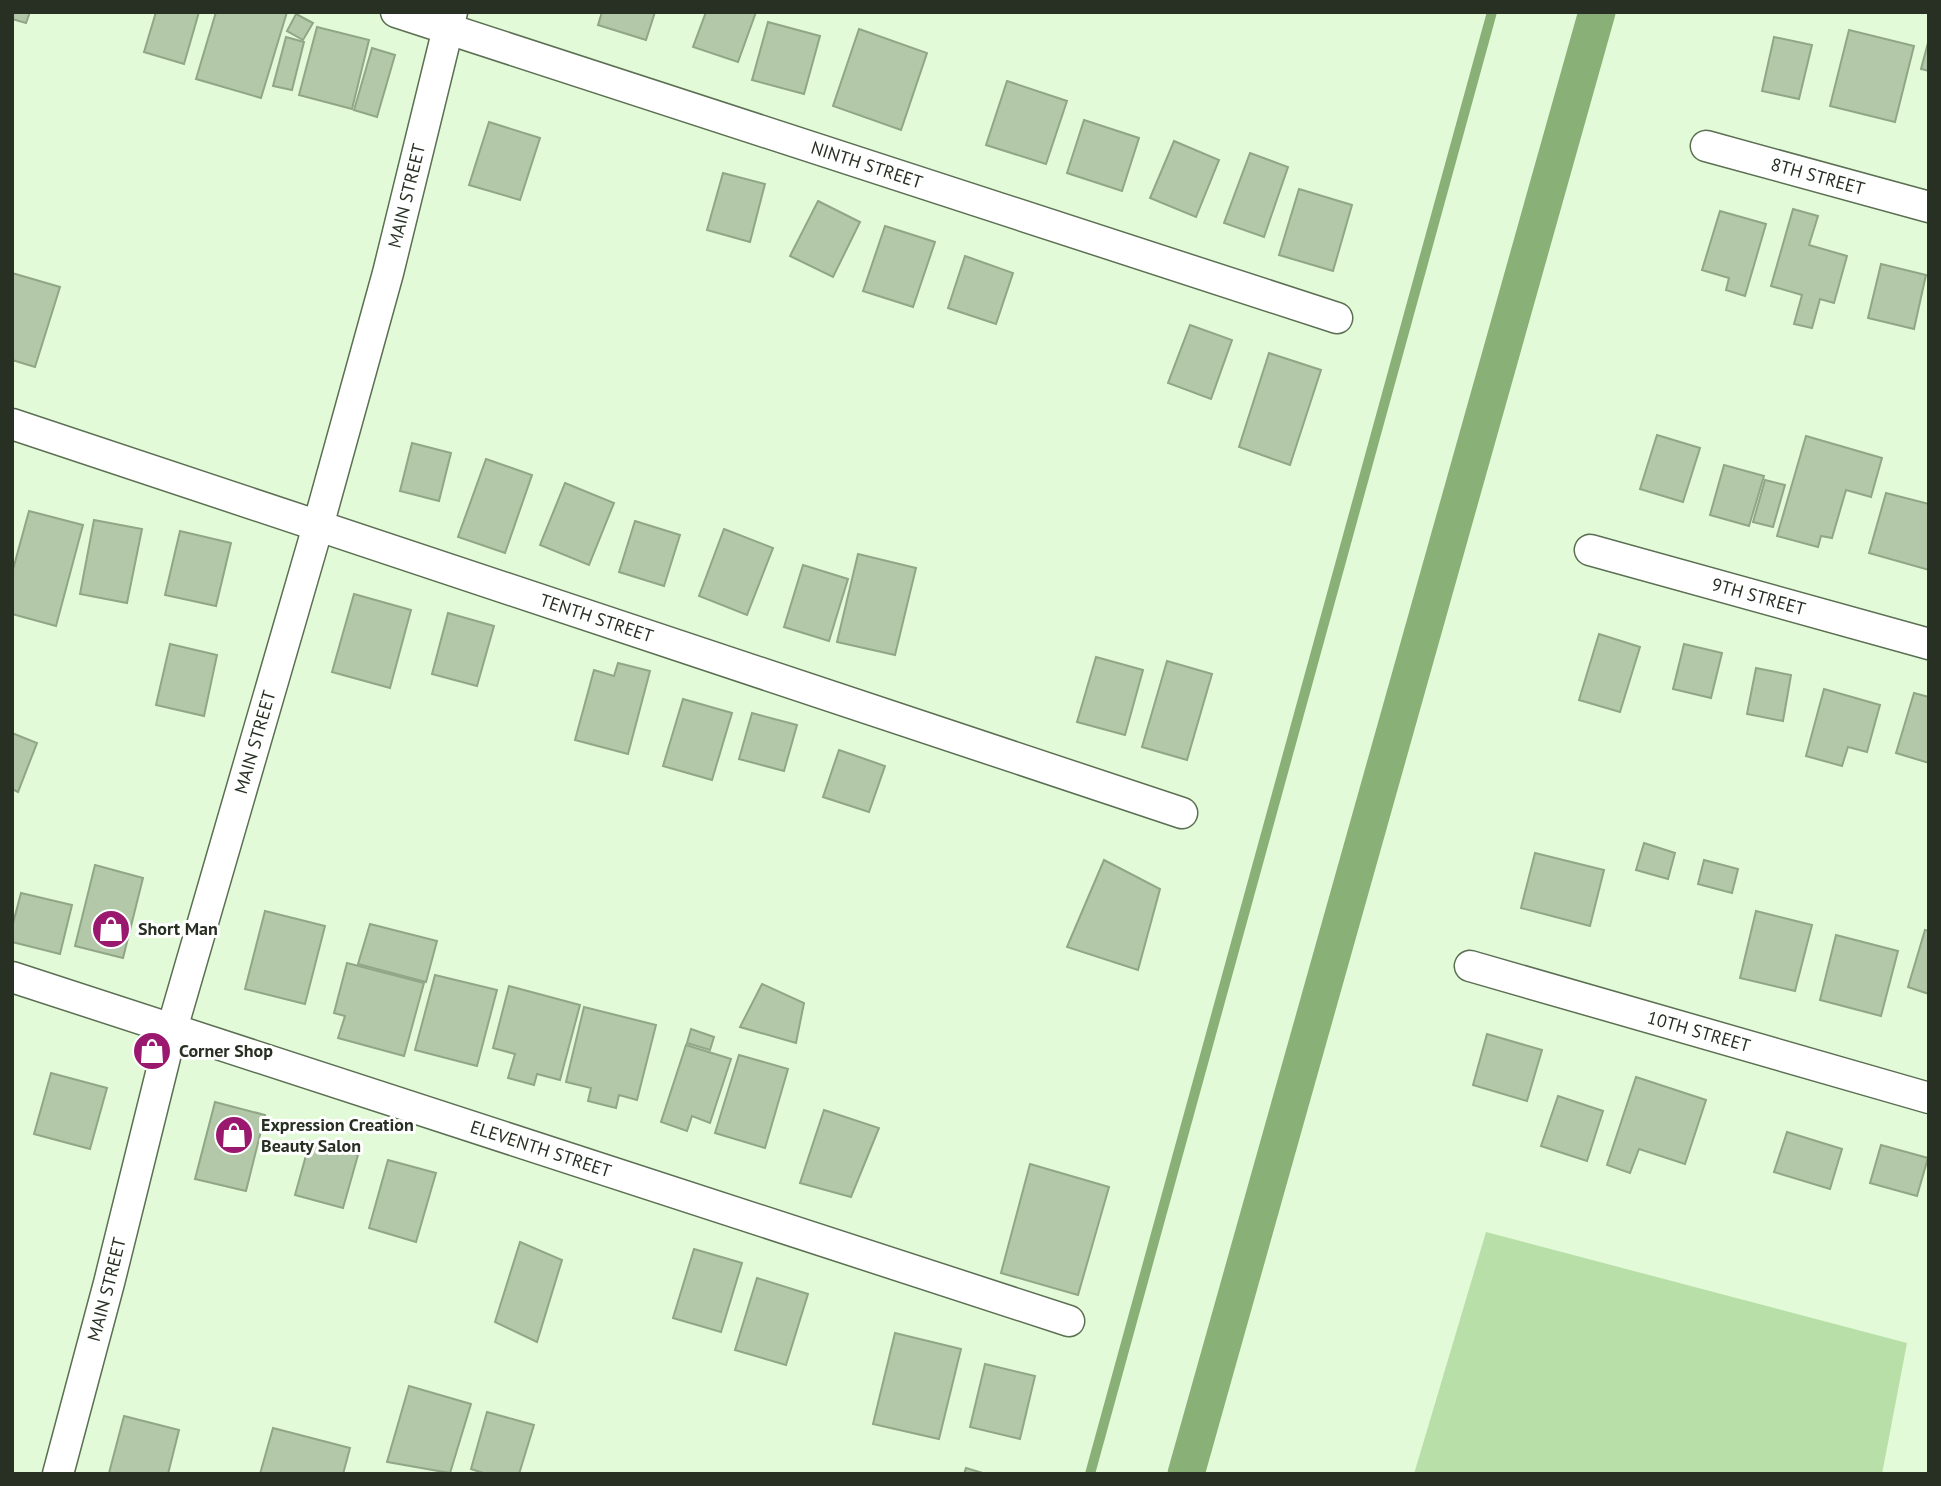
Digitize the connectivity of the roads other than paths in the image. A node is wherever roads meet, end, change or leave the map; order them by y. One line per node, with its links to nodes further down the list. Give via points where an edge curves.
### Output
1 (396, 12): 2 (street, NINTH STREET)
2 (450, 21): 5 (street, NINTH STREET); 7 (street, MAIN STREET)
3 (1706, 146): 4 (street, 8TH STREET)
4 (1929, 207)
5 (1337, 318)
6 (12, 424): 7 (street, TENTH STREET)
7 (318, 526): 10 (street, TENTH STREET); 13 (street, MAIN STREET)
8 (1590, 550): 9 (street, 9TH STREET)
9 (1929, 644)
10 (1182, 813)
11 (1470, 966): 14 (street, 10TH STREET)
12 (12, 977): 13 (street, ELEVENTH STREET)
13 (172, 1029): 15 (street, ELEVENTH STREET); 16 (street, MAIN STREET)
14 (1929, 1098)
15 (1069, 1321)
16 (58, 1474)

